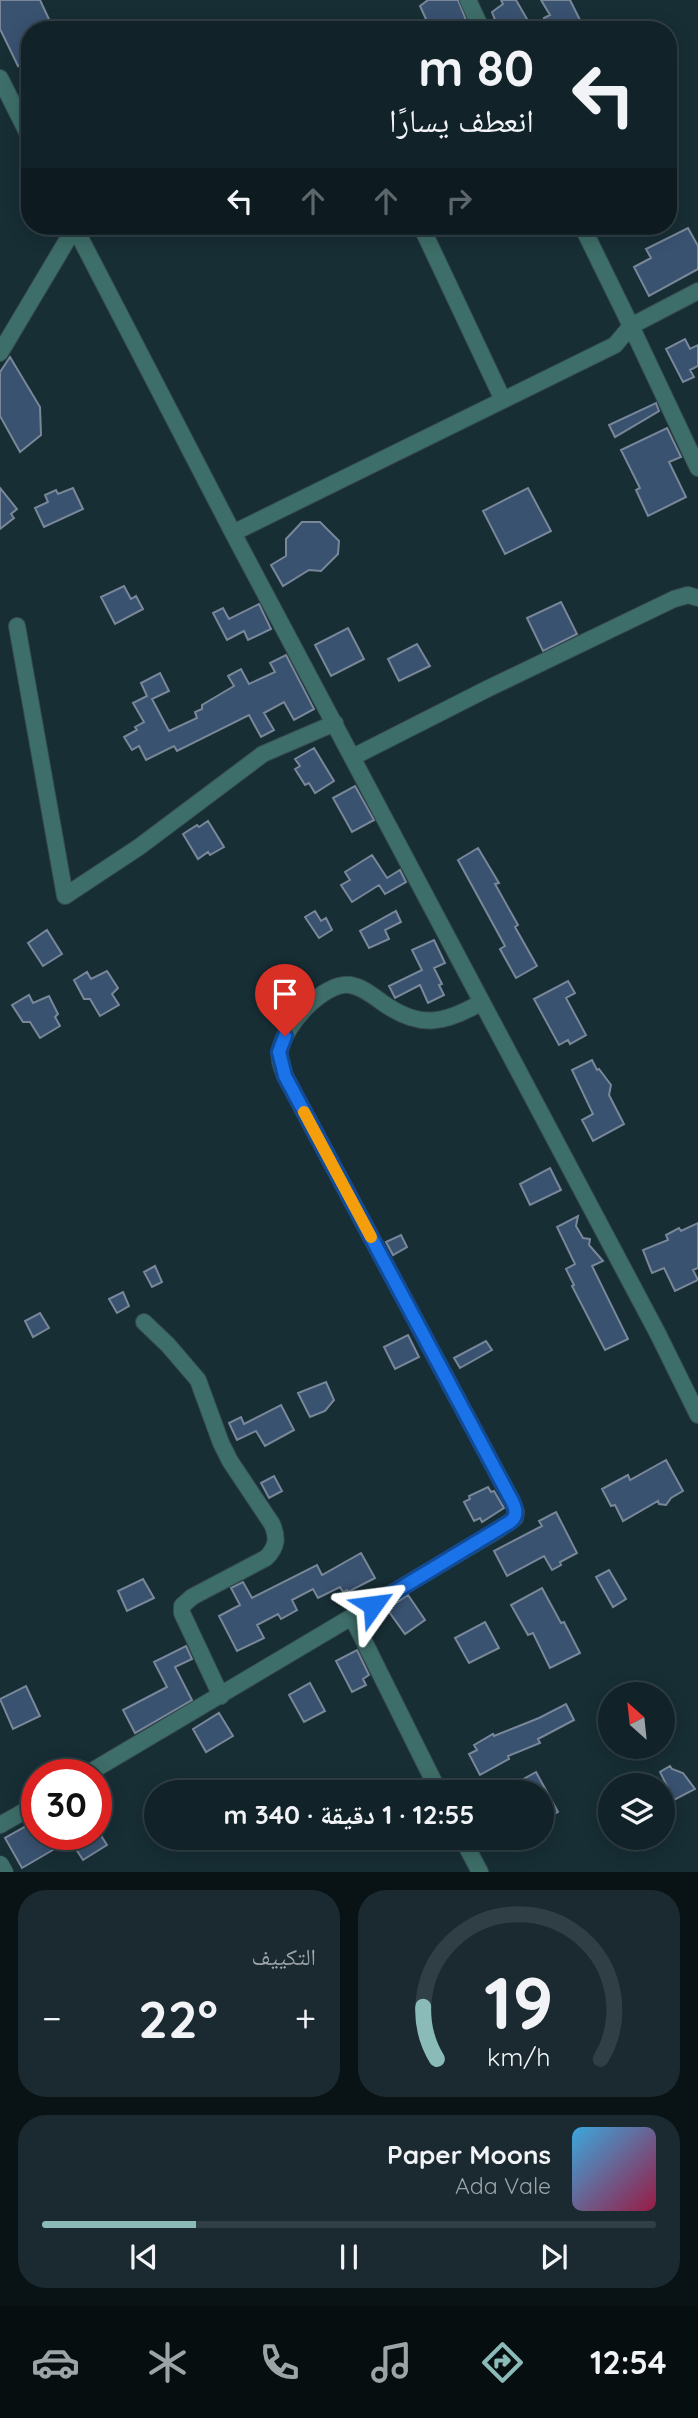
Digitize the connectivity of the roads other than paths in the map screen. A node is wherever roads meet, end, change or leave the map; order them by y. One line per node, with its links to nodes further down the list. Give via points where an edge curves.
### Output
1 (468, 0): 2 (street)
2 (478, 21)
3 (0, 78): 4 (street)
4 (21, 120)
5 (69, 235): 11 (street)
6 (79, 235): 14 (street)
7 (425, 235): 12 (street)
8 (586, 235): 10 (street)
9 (698, 292): 10 (street)
10 (631, 326): 12 (street, via 615,345); 13 (street)
11 (0, 353)
12 (503, 400): 14 (street)
13 (698, 468)
14 (233, 533): 17 (street)
15 (698, 598): 18 (street, via 688,595 663,604)
16 (17, 626): 17 (street, via 65,897 263,754)
17 (335, 723): 18 (street)
18 (353, 757): 19 (street)
19 (482, 1002): 21 (street); 22 (street, via 438,1021 414,1020 348,985 329,990 307,1006 279,1052 285,1076 516,1512 504,1526)
20 (144, 1322): 23 (street, via 198,1380 221,1443 276,1534 274,1548 266,1558 182,1606)
21 (698, 1415)
22 (352, 1617): 23 (street); 25 (street)
23 (221, 1696): 24 (street)
24 (112, 1759)
25 (433, 1780)
26 (21, 1813): 27 (street)
27 (0, 1825)
28 (468, 1850): 31 (street)
29 (0, 1865): 30 (street)
30 (4, 1872)
31 (480, 1872)

